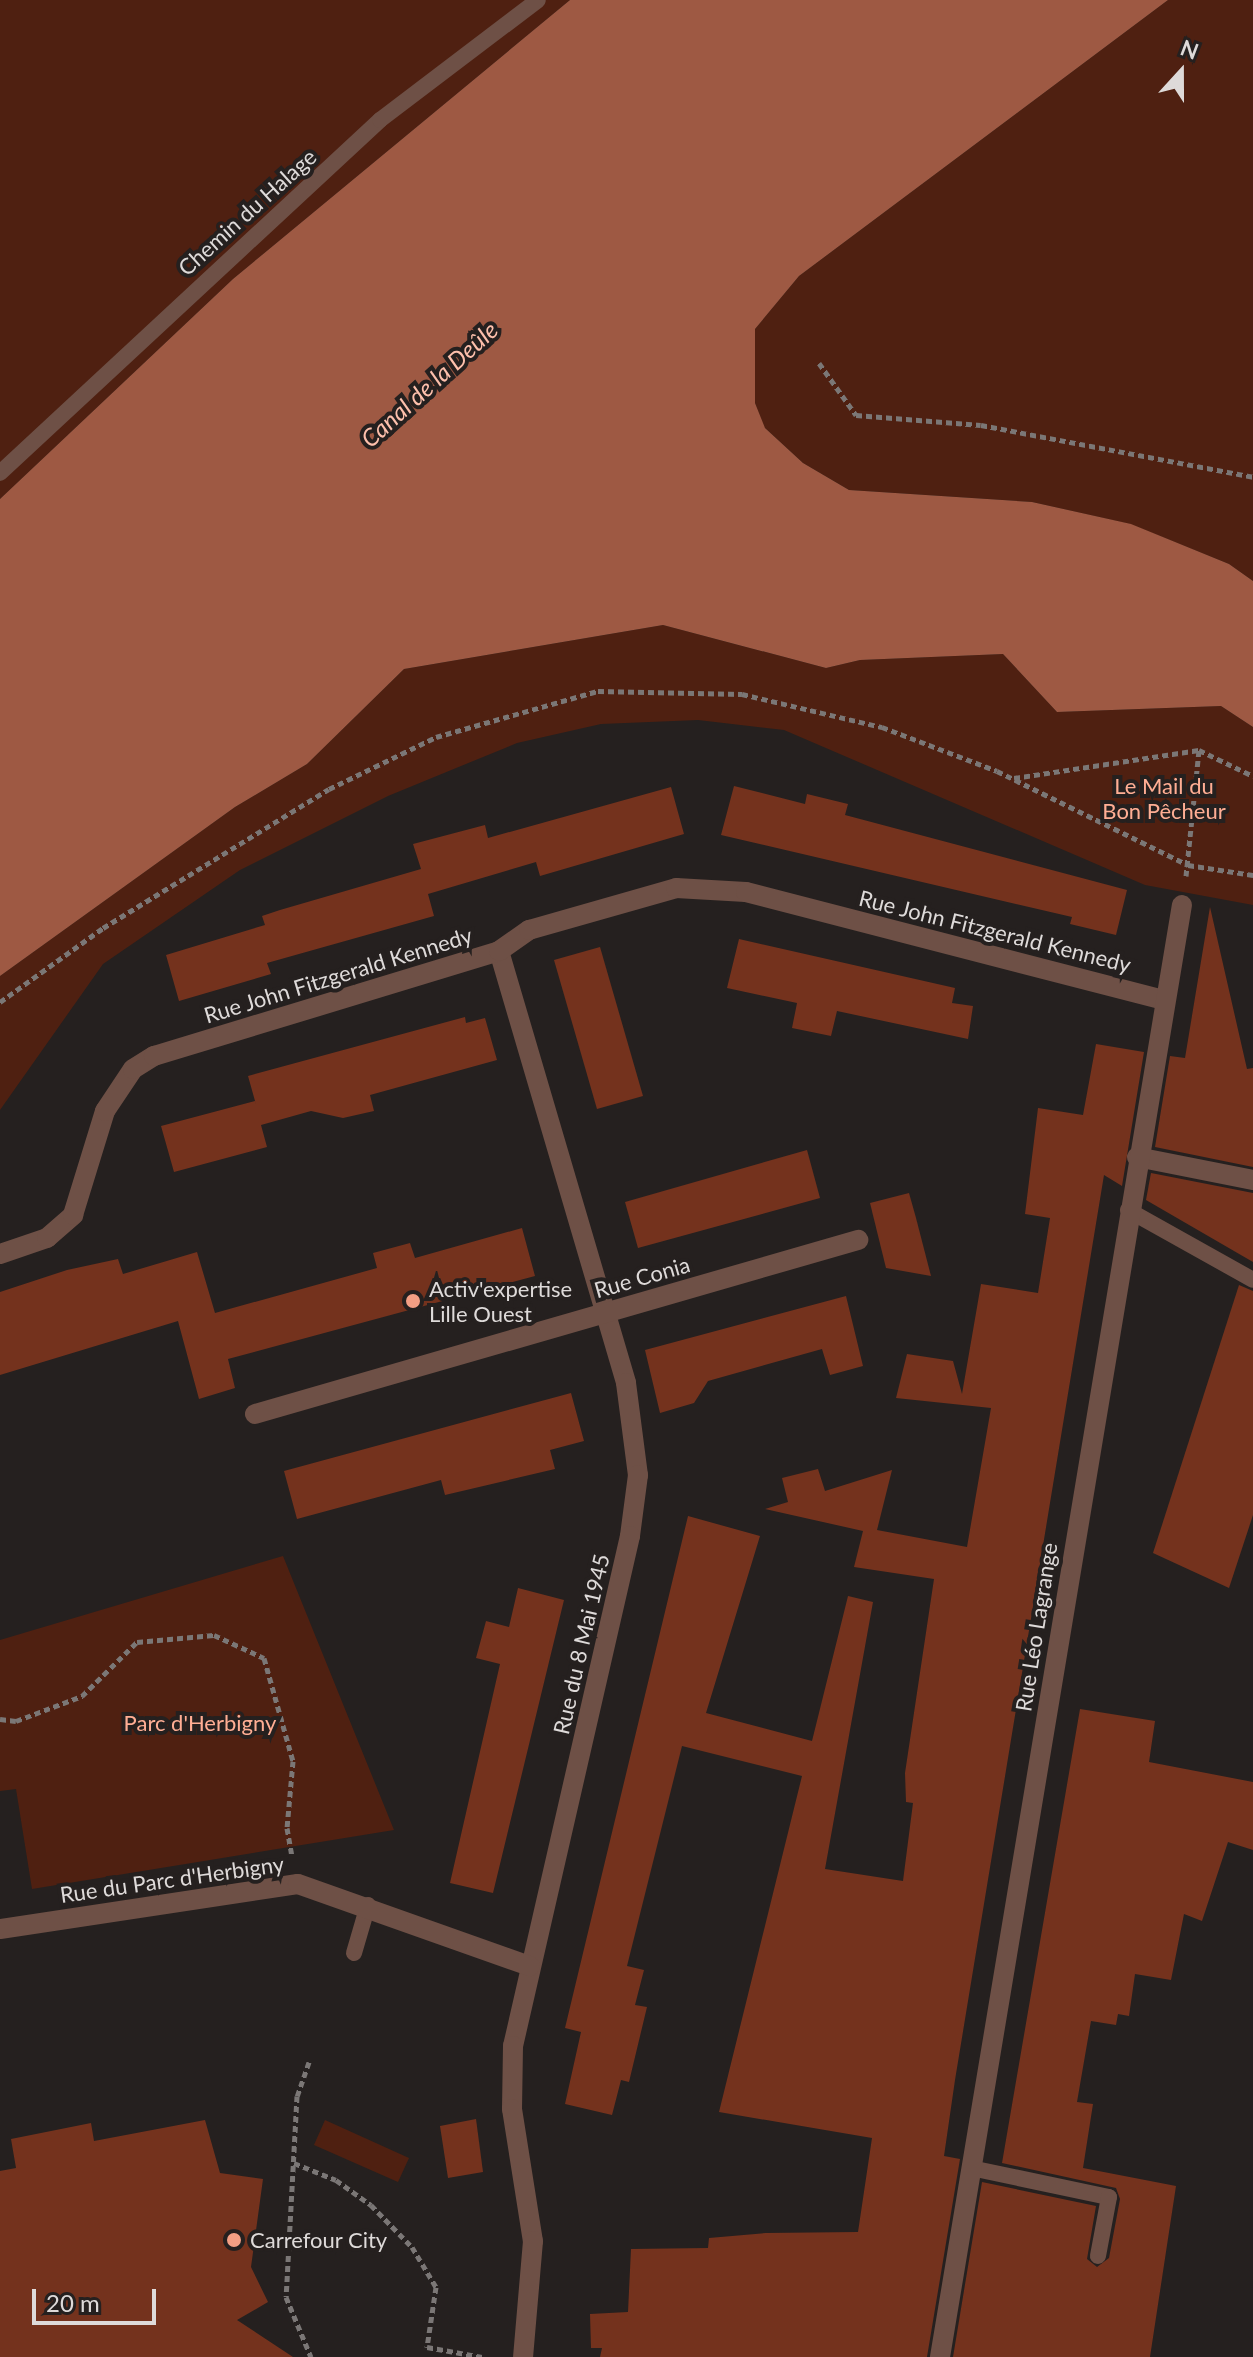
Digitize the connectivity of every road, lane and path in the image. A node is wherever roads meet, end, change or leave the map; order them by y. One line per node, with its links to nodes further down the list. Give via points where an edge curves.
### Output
1 (538, 0): 3 (lane, Chemin du Halage, via 380,120)
2 (819, 363): 4 (path, via 856,415 981,425)
3 (0, 473)
4 (1253, 477)
5 (1199, 750): 6 (path); 7 (path); 8 (path)
6 (1253, 776)
7 (1012, 779): 8 (path); 13 (path, via 882,727 742,694 598,691 436,737 329,789 103,928)
8 (1188, 865): 9 (path)
9 (1253, 875)
10 (1182, 905): 12 (street, Rue Léo Lagrange)
11 (499, 951): 12 (street, Rue John Fitzgerald Kennedy, via 529,930 697,885 746,892); 18 (street, Rue John Fitzgerald Kennedy, via 154,1056 133,1069 105,1111 81,1193 62,1229); 20 (street, Rue du 8 Mai 1945)
12 (1164, 1000): 14 (street, Rue Léo Lagrange)
13 (0, 1002)
14 (1137, 1157): 15 (street); 16 (street, Rue Léo Lagrange)
15 (1253, 1180)
16 (1128, 1210): 19 (lane); 30 (street, Rue Léo Lagrange)
17 (858, 1240): 20 (street, Rue Conia)
18 (0, 1254)
19 (1253, 1280)
20 (606, 1312): 21 (street, Rue Conia); 27 (street, Rue du 8 Mai 1945, via 632,1416 635,1505)
21 (255, 1414)
22 (0, 1719): 23 (path, via 16,1721 82,1696 137,1642 214,1635 264,1658 293,1761 287,1828)
23 (298, 1884): 24 (street, Rue du Parc d'Herbigny); 25 (street, Rue du Parc d'Herbigny)
24 (368, 1905): 26 (lane); 27 (street, Rue du Parc d'Herbigny)
25 (0, 1929)
26 (354, 1953)
27 (530, 1966): 34 (street, Rue du 8 Mai 1945, via 511,2071 533,2241)
28 (309, 2062): 29 (path, via 297,2096)
29 (294, 2163): 32 (path, via 286,2297); 33 (path, via 336,2180 371,2205 412,2247 436,2287 427,2347)
30 (971, 2168): 31 (lane, via 1109,2197); 35 (street, Rue Léo Lagrange)
31 (1098, 2256)
32 (311, 2357)
33 (482, 2357)
34 (523, 2357)
35 (940, 2357)

